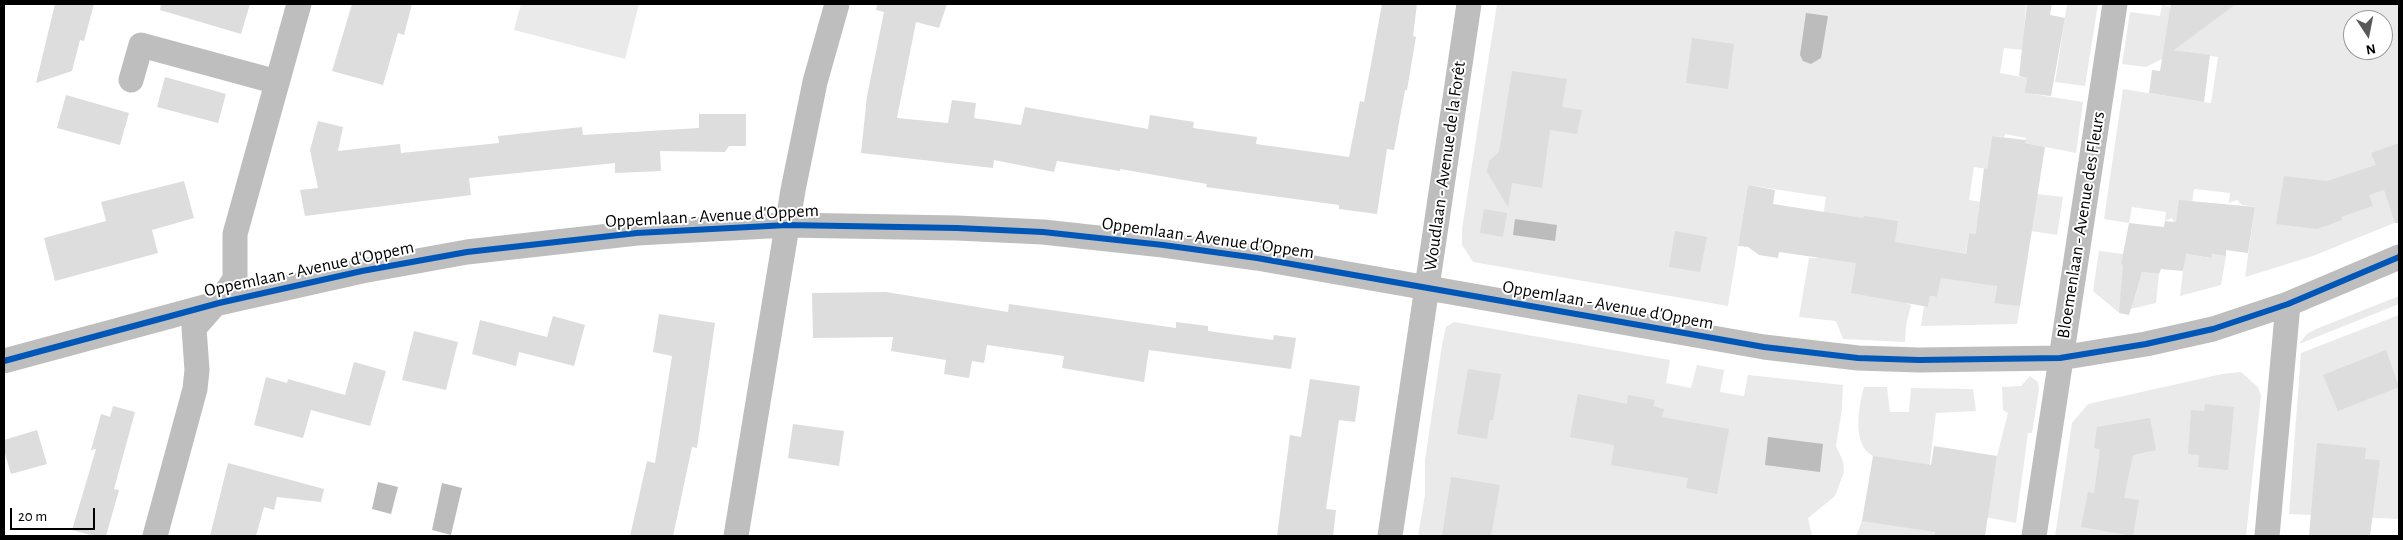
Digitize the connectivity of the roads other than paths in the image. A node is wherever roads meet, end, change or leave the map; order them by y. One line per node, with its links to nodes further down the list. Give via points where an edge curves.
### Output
1 (299, 4): 6 (street)
2 (837, 4): 7 (street, via 814,82)
3 (1469, 4): 9 (street, Woudlaan - Avenue de la Forêt)
4 (2115, 4): 12 (street, Bloemenlaan - Avenue des Fleurs)
5 (131, 80): 6 (street, via 141,45)
6 (278, 82): 10 (street, via 235,234 235,279)
7 (787, 225): 9 (street, Oppemlaan - Avenue d'Oppem, via 957,228 1108,238 1257,258); 10 (street, Oppemlaan - Avenue d'Oppem, via 637,233 467,252 362,271); 15 (street)
8 (2399, 258): 11 (street, Oppemlaan - Avenue d'Oppem)
9 (1427, 289): 12 (street, Oppemlaan - Avenue d'Oppem, via 1764,347 1835,356 1919,360); 16 (street, Woudlaan - Avenue de la Forêt)
10 (217, 304): 13 (street, Oppemlaan - Avenue d'Oppem); 14 (street, via 194,328 195,389)
11 (2288, 304): 12 (street, Oppemlaan - Avenue d'Oppem, via 2214,329); 18 (street)
12 (2060, 358): 17 (street, Bloemenlaan - Avenue des Fleurs)
13 (4, 360)
14 (155, 536)
15 (736, 536)
16 (1390, 536)
17 (2034, 536)
18 (2266, 536)

